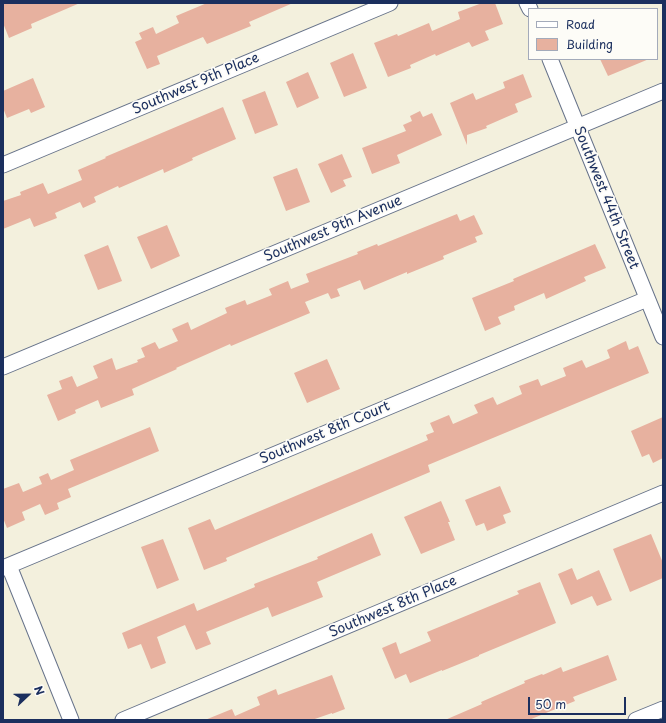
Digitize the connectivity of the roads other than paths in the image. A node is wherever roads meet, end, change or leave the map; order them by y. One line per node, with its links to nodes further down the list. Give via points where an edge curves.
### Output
1 (390, 3): 5 (street, Southwest 9th Place)
2 (550, 60): 4 (street, Southwest 44th Street)
3 (663, 91): 4 (street, Southwest 9th Avenue)
4 (577, 126): 6 (street, Southwest 44th Street); 8 (street, Southwest 9th Avenue)
5 (3, 165)
6 (647, 299): 7 (street, Southwest 44th Street); 10 (street, Southwest 8th Court)
7 (663, 337)
8 (3, 367)
9 (663, 494): 13 (street, Southwest 8th Place)
10 (6, 567): 12 (street)
11 (663, 709): 14 (street)
12 (71, 720)
13 (122, 720)
14 (636, 720)

